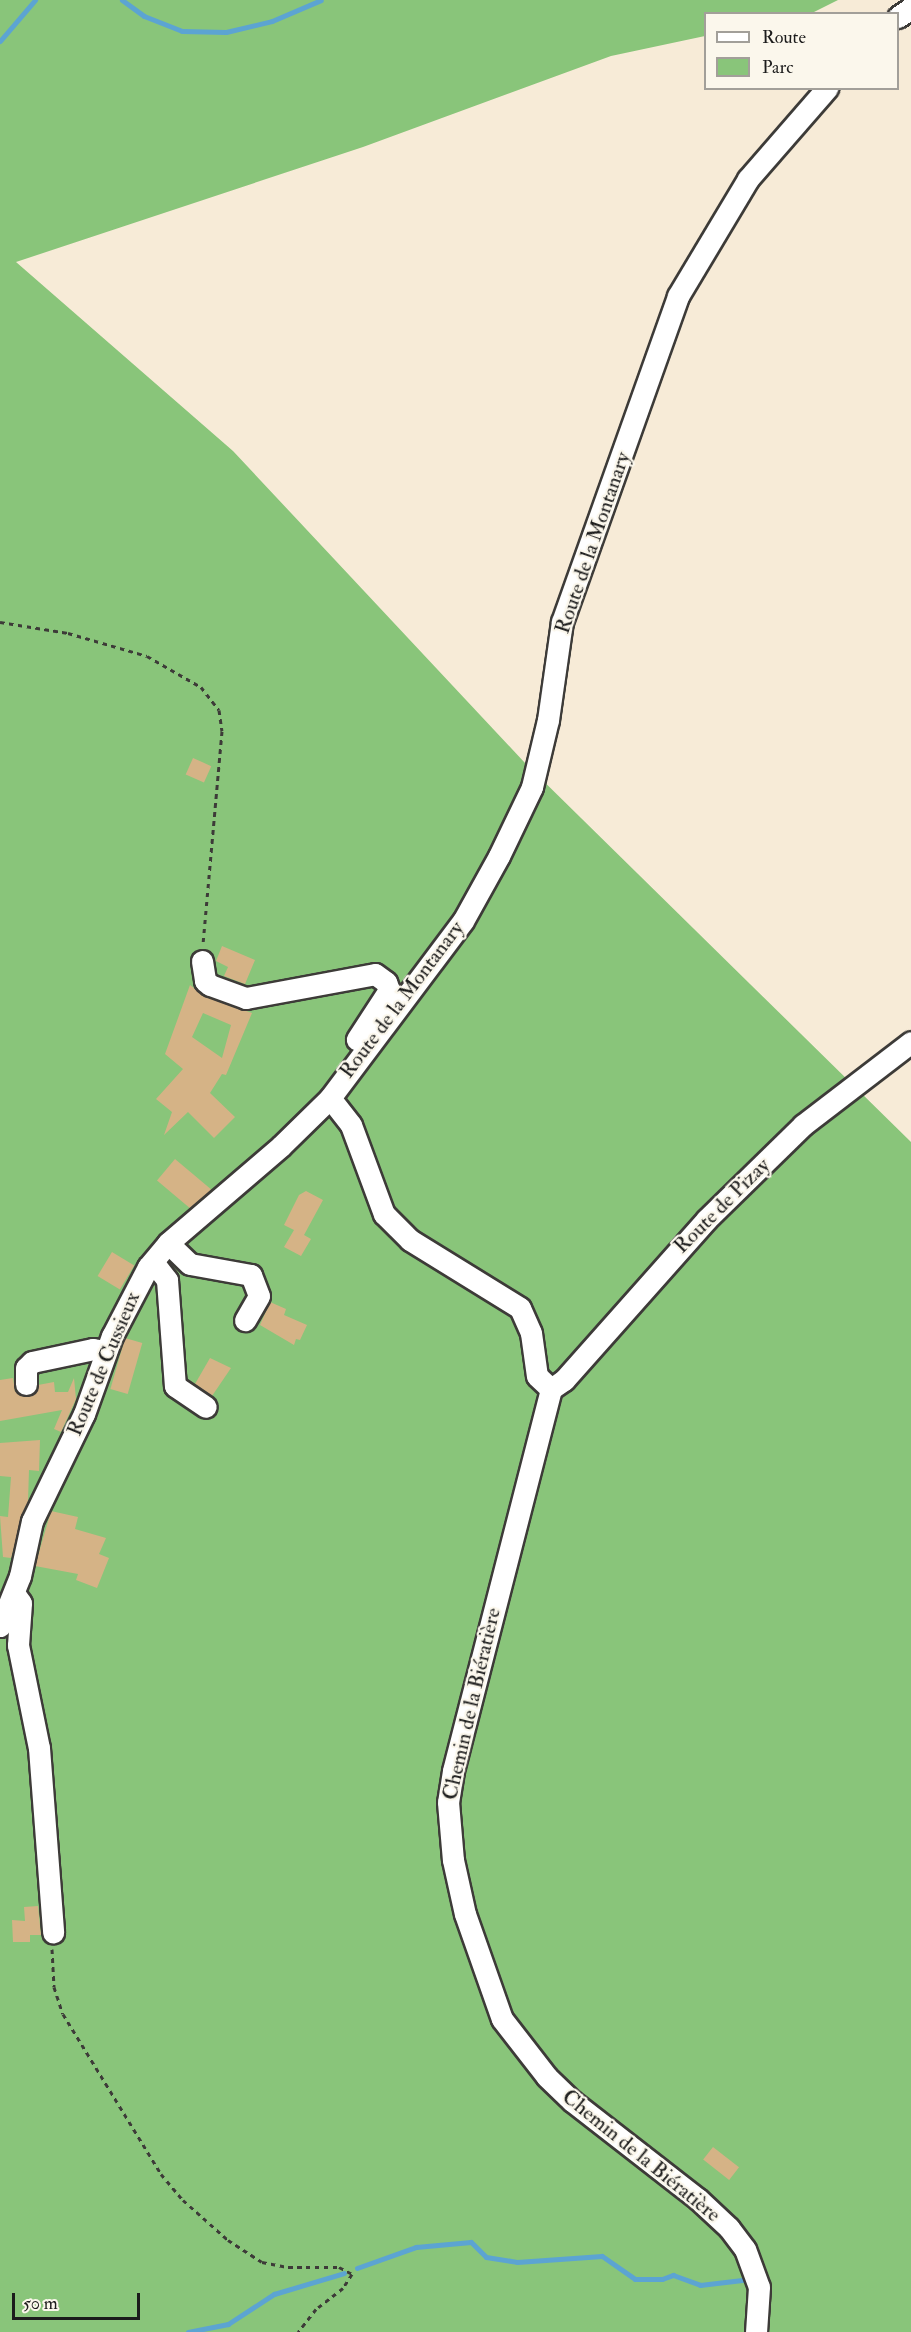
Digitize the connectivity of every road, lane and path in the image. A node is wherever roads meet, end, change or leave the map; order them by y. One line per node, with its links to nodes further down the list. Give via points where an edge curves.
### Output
1 (825, 90): 5 (street, Route de la Montanary, via 748,179 678,296 562,622 548,720 532,787 463,921)
2 (0, 622): 3 (path, via 68,633 147,656 201,687 219,710 222,731)
3 (202, 961): 5 (street, via 205,981 246,998 367,975 382,978 389,990 355,1042 353,1047)
4 (911, 1042): 12 (street, Route de Pizay, via 802,1125 707,1219)
5 (360, 1058): 6 (street, Route de la Montanary)
6 (330, 1098): 7 (street, Route de Cussieux, via 282,1146); 12 (street, via 351,1125 384,1214 410,1240 520,1308 528,1319 537,1376)
7 (168, 1243): 8 (street, Route de Cussieux); 9 (street, via 190,1264 251,1275 260,1296)
8 (153, 1262): 10 (street, Route de Cussieux); 13 (street, via 167,1280 175,1386)
9 (245, 1320)
10 (106, 1351): 11 (street, via 93,1348 32,1362 26,1368); 14 (street, Route de Cussieux, via 84,1414 32,1521)
11 (26, 1384)
12 (551, 1389): 18 (street, Chemin de la Biératière, via 453,1771 448,1802 453,1860 465,1914 502,2019 541,2070 572,2101 698,2199 729,2228 745,2249 759,2288)
13 (206, 1407)
14 (14, 1593): 15 (street, Route de Cussieux); 16 (street, via 21,1603 18,1645 39,1748)
15 (0, 1626)
16 (53, 1932): 17 (path, via 52,1975 63,2014 171,2186 228,2240 262,2262 288,2267 339,2267 352,2274 343,2288 316,2308)
17 (298, 2332)
18 (756, 2332)

